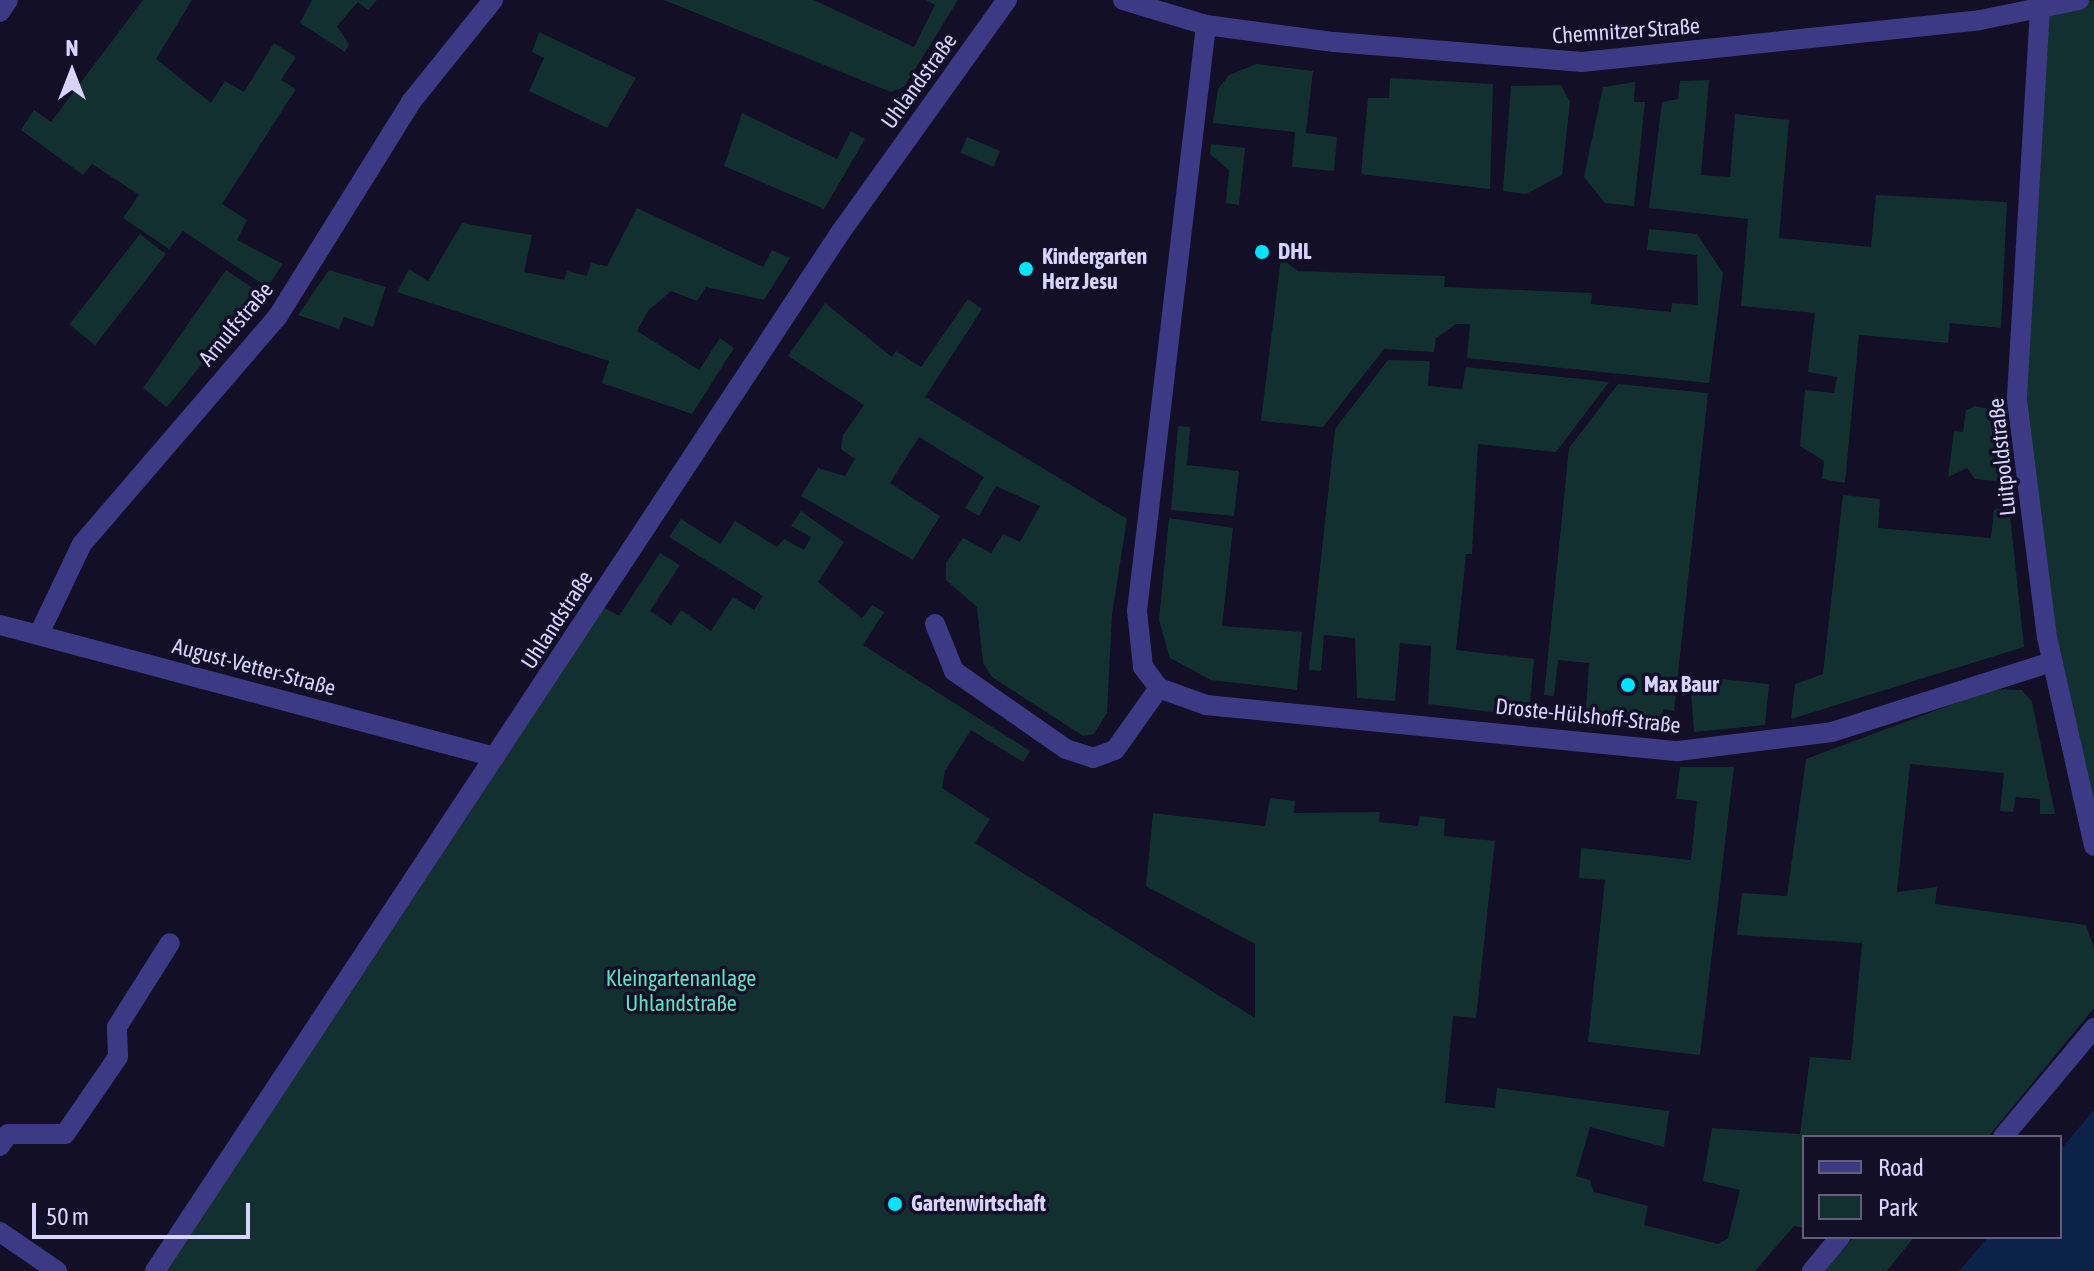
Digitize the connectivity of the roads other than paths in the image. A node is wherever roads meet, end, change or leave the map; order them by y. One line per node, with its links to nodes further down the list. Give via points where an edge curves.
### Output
1 (8, 0): 7 (street)
2 (493, 0): 11 (street, Arnulfstraße, via 411,102 278,316 82,544)
3 (1007, 0): 14 (street, Uhlandstraße, via 840,233)
4 (1123, 0): 8 (street, Chemnitzer Straße)
5 (2079, 0): 6 (street, Chemnitzer Straße)
6 (2040, 9): 8 (street, Chemnitzer Straße, via 1582,62 1360,46); 12 (street, Luitpoldstraße, via 2017,400)
7 (0, 12)
8 (1206, 25): 13 (street, via 1137,611 1143,667)
9 (935, 624): 13 (street, via 954,671 1066,749 1093,758 1115,750)
10 (0, 625): 11 (street, August-Vetter-Straße)
11 (39, 634): 14 (street, August-Vetter-Straße)
12 (2052, 662): 13 (street, Droste-Hülshoff-Straße, via 1832,732 1678,751 1206,705); 15 (street, Luitpoldstraße)
13 (1159, 688)
14 (495, 757): 23 (street, Uhlandstraße)
15 (2094, 846)
16 (170, 943): 19 (street, via 117,1027 118,1057 65,1134)
17 (2094, 1028): 18 (street)
18 (2005, 1135)
19 (3, 1136)
20 (0, 1232): 22 (street)
21 (1838, 1239): 24 (street)
22 (57, 1271)
23 (155, 1271)
24 (1812, 1271)

